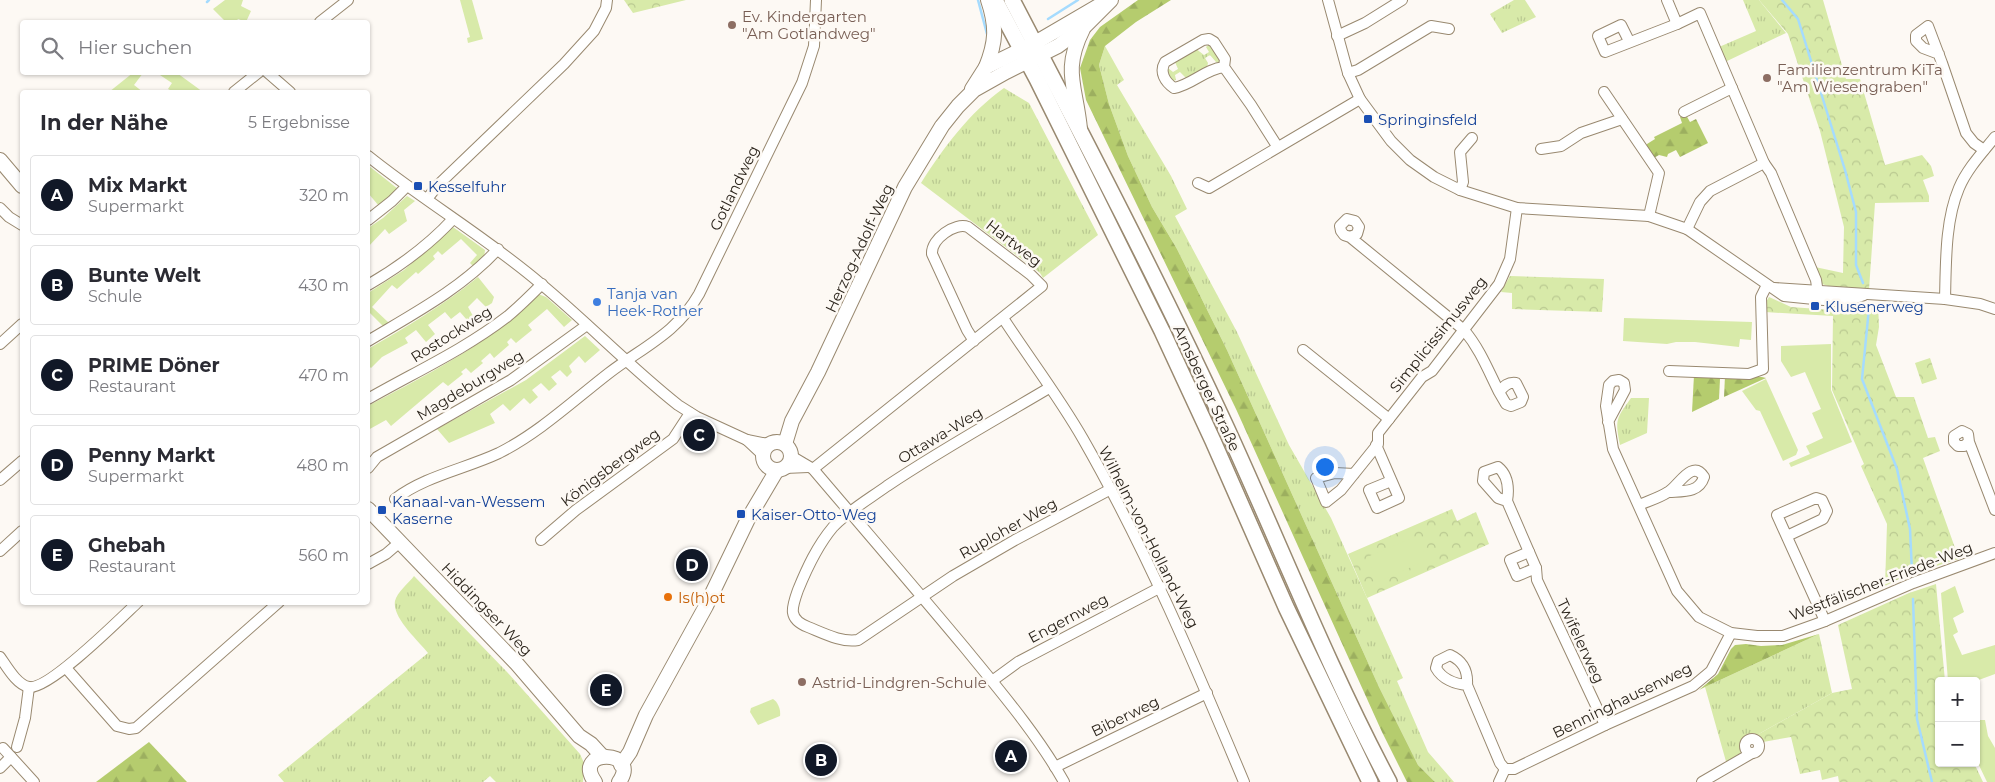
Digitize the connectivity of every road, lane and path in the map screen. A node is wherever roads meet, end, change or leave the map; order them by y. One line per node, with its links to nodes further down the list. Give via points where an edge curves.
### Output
1 (348, 0): 11 (street)
2 (607, 0): 45 (street, via 594,31 576,51)
3 (816, 0): 69 (street, Gotlandweg, via 814,46 802,83 700,294 674,327)
4 (988, 0): 20 (main road, Herzog-Adolf-Weg, via 995,32)
5 (995, 0): 17 (main road, Arnsberger Straße)
6 (1012, 0): 17 (main road, Arnsberger Straße)
7 (1111, 0): 13 (main road); 17 (main road)
8 (1328, 0): 15 (street)
9 (1402, 0): 15 (street)
10 (1666, 0): 12 (street)
11 (323, 20)
12 (1677, 24): 16 (street); 24 (street, via 1700,14)
13 (1084, 26): 17 (main road, via 1058,46); 32 (main road, via 1071,64)
14 (1450, 28): 21 (street, via 1432,26)
15 (1337, 36): 21 (street)
16 (1629, 41)
17 (1031, 52): 20 (main road); 28 (main road, Herzog-Adolf-Weg); 32 (main road, Arnsberger Straße); 129 (main road, Arnsberger Straße)
18 (1938, 54): 37 (street, via 1966,133)
19 (1224, 67): 19 (street, via 1174,88 1162,73 1166,62 1209,39 1225,59); 35 (street)
20 (986, 68): 28 (main road, Herzog-Adolf-Weg)
21 (1348, 73): 29 (street)
22 (255, 75): 25 (street)
23 (270, 75): 26 (street)
24 (1732, 88): 30 (street); 40 (street)
25 (236, 90)
26 (288, 90)
27 (1604, 92): 31 (street)
28 (968, 96): 79 (main road, Herzog-Adolf-Weg, via 936,135 905,187)
29 (1360, 99): 35 (street); 44 (street, via 1391,141 1410,160)
30 (1684, 112)
31 (1622, 119): 36 (street, via 1581,133 1561,146); 48 (street, via 1659,173)
32 (1080, 130): 130 (main road, Arnsberger Straße, via 1178,323 1302,599)
33 (1995, 137): 37 (street)
34 (1472, 138): 44 (street, via 1460,152 1463,182)
35 (1277, 146): 41 (street, via 1209,188)
36 (1541, 149)
37 (1984, 150): 59 (street, via 1959,188 1951,216)
38 (370, 159): 43 (street)
39 (2, 163): 42 (main road)
40 (1764, 163): 52 (street, via 1710,191 1700,202); 58 (street, via 1816,280)
41 (1198, 183)
42 (20, 184)
43 (407, 186): 45 (street); 49 (street)
44 (1460, 190): 47 (street)
45 (427, 199): 50 (street)
46 (0, 208): 51 (street)
47 (1517, 208): 48 (street); 64 (street, Simplicissimusweg, via 1510,259 1499,284)
48 (1648, 216): 52 (street)
49 (370, 218)
50 (453, 219): 54 (street); 55 (street, via 412,256)
51 (20, 224)
52 (1687, 229): 57 (street)
53 (1350, 237): 64 (street)
54 (498, 250): 56 (street); 65 (street, via 453,289)
55 (370, 284)
56 (542, 284): 62 (street); 73 (street, Rostockweg, via 514,311 484,333)
57 (1770, 286): 58 (street, via 1784,296); 70 (street, via 1761,297 1762,369 1749,374)
58 (1819, 296): 59 (street, via 1844,302 1864,295)
59 (1945, 299): 60 (street)
60 (1995, 309)
61 (1003, 318): 66 (street, Hartweg); 66 (street, Hartweg, via 1042,286 968,227 956,226 934,244 932,254); 71 (street, Wilhelm-von-Holland-Weg)
62 (587, 324): 69 (street); 81 (street, Magdeburgweg, via 518,376 377,457)
63 (20, 326): 67 (street)
64 (1464, 330): 72 (street, via 1484,358); 75 (street, Simplicissimusweg)
65 (370, 340)
66 (974, 341): 82 (street, Hartweg)
67 (0, 344)
68 (1303, 350): 75 (street)
69 (628, 360): 74 (street); 88 (street, Gotlandweg, via 508,448)
70 (1669, 371)
71 (1049, 388): 86 (street, Wilhelm-von-Holland-Weg, via 1082,436); 93 (street, Ottawa-Weg, via 905,474)
72 (1499, 392)
73 (370, 398)
74 (690, 413): 79 (street); 96 (street, Königsbergweg, via 674,438 576,510)
75 (1389, 419): 78 (street, Simplicissimusweg, via 1378,433)
76 (1608, 422): 90 (street, Westfälischer-Friede-Weg, via 1613,449)
77 (1969, 442): 92 (street)
78 (1376, 445): 83 (street, Simplicissimusweg); 85 (street)
79 (777, 456): 82 (street); 120 (main road, Herzog-Adolf-Weg, via 759,500 706,606 637,731 630,752)
80 (20, 463): 84 (street)
81 (370, 466)
82 (811, 468): 93 (street)
83 (1354, 474)
84 (0, 480)
85 (1391, 481)
86 (1111, 489): 103 (street, Wilhelm-von-Holland-Weg); 104 (street, Ruploher Weg, via 984,557)
87 (1670, 492): 90 (street)
88 (395, 499)
89 (1506, 501): 99 (street, Twifelerweg)
90 (1639, 506): 108 (street, Westfälischer-Friede-Weg, via 1677,590 1699,617)
91 (370, 510): 97 (main road, Hiddingser Weg)
92 (1995, 510)
93 (850, 512): 104 (street); 104 (street, Ottawa-Weg, via 831,530 809,563 792,606 796,618 802,624 852,641)
94 (20, 533): 98 (street)
95 (1787, 536): 95 (street, via 1824,519 1827,511 1822,500 1816,498 1777,515); 107 (street)
96 (541, 540)
97 (400, 542): 101 (street); 120 (main road, Hiddingser Weg, via 517,664 579,736)
98 (0, 551)
99 (1529, 552): 102 (street, Twifelerweg); 102 (street, via 1510,560 1513,568 1517,576)
100 (1994, 556): 107 (street, Westfälischer-Friede-Weg, via 1913,583)
101 (370, 563)
102 (1536, 568): 115 (street, Twifelerweg, via 1537,580 1549,609)
103 (1161, 587): 111 (street, Engernweg, via 1018,662); 114 (street, Wilhelm-von-Holland-Weg)
104 (923, 597): 111 (street)
105 (135, 605): 110 (street)
106 (276, 605): 110 (street, via 136,728 117,726)
107 (1826, 621): 108 (street, Westfälischer-Friede-Weg, via 1783,636)
108 (1732, 633): 115 (street, Benninghausenweg, via 1712,671 1693,686)
109 (0, 657): 113 (street, via 19,682)
110 (66, 668): 113 (street, via 49,681)
111 (992, 681): 121 (street)
112 (1466, 685): 123 (street, via 1500,763)
113 (29, 687): 117 (street)
114 (1207, 693): 121 (street, Biberweg); 128 (street, Wilhelm-von-Holland-Weg)
115 (1605, 725): 123 (street, Benninghausenweg, via 1514,769)
116 (3, 748): 119 (street)
117 (16, 748)
118 (1752, 753): 132 (street)
119 (11, 757): 122 (street); 126 (street)
120 (607, 760): 124 (main road, via 591,774); 125 (main road, via 622,774)
121 (1055, 767): 127 (street)
122 (0, 768)
123 (1506, 769): 131 (street)
124 (593, 781)
125 (621, 781)
126 (34, 782)
127 (1064, 782)
128 (1244, 782)
129 (1370, 782)
130 (1389, 782)
131 (1499, 782)
132 (1702, 782)

